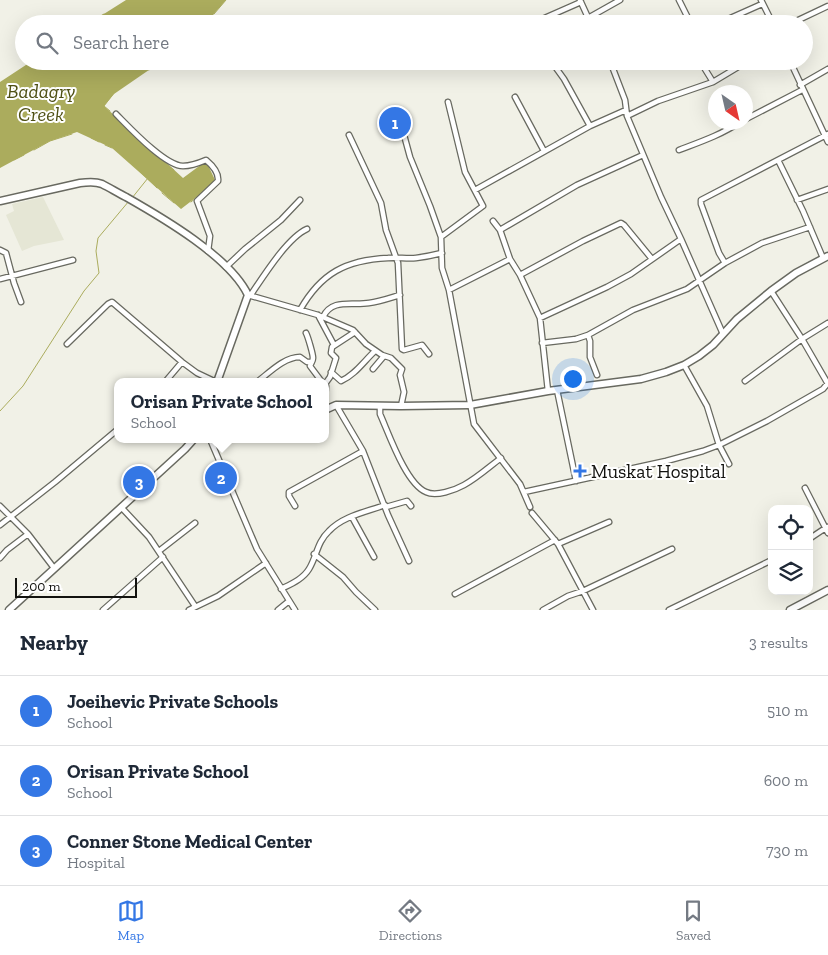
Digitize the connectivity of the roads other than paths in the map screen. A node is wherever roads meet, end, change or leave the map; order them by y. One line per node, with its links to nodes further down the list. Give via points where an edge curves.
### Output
1 (620, 0): 8 (street)
2 (679, 0): 9 (street)
3 (580, 1): 6 (street); 7 (street)
4 (762, 2): 10 (street); 11 (street)
5 (828, 6): 12 (street)
6 (550, 15)
7 (587, 15)
8 (593, 15)
9 (686, 15)
10 (735, 15)
11 (768, 15)
12 (809, 15)
13 (828, 69): 20 (street)
14 (558, 70): 28 (street)
15 (613, 70): 24 (street)
16 (706, 70): 19 (street)
17 (733, 70): 19 (street)
18 (794, 70): 20 (street)
19 (713, 82): 24 (street)
20 (800, 85): 21 (street)
21 (802, 90): 26 (street); 31 (street)
22 (515, 97): 34 (street)
23 (448, 102): 38 (street, via 465,172)
24 (627, 113): 28 (street); 35 (street)
25 (116, 114): 49 (street, via 145,142 176,165 206,160 214,168 218,182 198,200 210,236)
26 (753, 115)
27 (401, 124): 46 (street)
28 (590, 126): 34 (street)
29 (728, 130): 33 (street)
30 (350, 135): 52 (street, via 381,203)
31 (826, 135): 32 (street); 36 (street)
32 (828, 142)
33 (679, 150)
34 (544, 151): 38 (street)
35 (644, 155): 45 (street, via 577,186); 47 (street)
36 (778, 160): 40 (street); 56 (street, via 701,200 718,253)
37 (828, 189): 40 (street)
38 (475, 190): 46 (street, via 482,208)
39 (300, 200): 57 (street)
40 (797, 200): 43 (street)
41 (0, 201): 49 (main road, via 91,182 101,184 163,219)
42 (493, 221): 45 (street)
43 (810, 227): 51 (street); 56 (street, via 762,244)
44 (307, 228): 65 (street, via 282,252)
45 (500, 230): 53 (street)
46 (441, 237): 50 (street)
47 (681, 239): 54 (street); 61 (street)
48 (0, 250): 59 (street, via 6,253)
49 (208, 251): 57 (main road)
50 (442, 253): 52 (street); 62 (street, via 442,268)
51 (825, 257): 63 (main road)
52 (396, 258): 64 (street); 67 (street, via 364,260 346,266 322,280)
53 (510, 258): 58 (street); 62 (street)
54 (652, 259): 58 (street, via 621,223); 69 (street, via 607,287)
55 (73, 260): 59 (street)
56 (725, 262): 61 (street)
57 (226, 267): 65 (main road)
58 (520, 275): 69 (street)
59 (12, 276): 60 (street); 66 (street)
60 (0, 279)
61 (699, 280): 73 (street); 74 (street, via 687,289 633,310)
62 (449, 290): 99 (street)
63 (771, 291): 73 (main road); 75 (street)
64 (400, 295): 68 (street, via 368,304 337,304); 80 (street, via 402,349 422,344)
65 (249, 296): 67 (street); 90 (main road)
66 (21, 302)
67 (300, 310): 68 (street)
68 (320, 316): 71 (street); 78 (street)
69 (540, 318): 76 (street)
70 (828, 323): 75 (street)
71 (355, 332): 78 (street); 79 (street)
72 (306, 334): 83 (street, via 310,339)
73 (723, 334): 84 (main road)
74 (588, 335): 76 (street); 87 (street, via 590,357)
75 (802, 339): 94 (street); 95 (street)
76 (542, 343): 97 (street)
77 (67, 344): 82 (street, via 112,302)
78 (334, 345): 86 (street, via 331,353 336,358)
79 (375, 351): 81 (street); 86 (street, via 344,380)
80 (429, 354)
81 (384, 356): 85 (street); 101 (street, via 402,369 400,375 404,392)
82 (182, 362): 88 (street); 89 (street)
83 (311, 362): 91 (street, via 300,357 292,359); 92 (street, via 310,366)
84 (684, 365): 96 (main road, via 642,379); 106 (street, via 707,406)
85 (373, 369)
86 (331, 372): 93 (street)
87 (597, 375)
88 (168, 378)
89 (208, 378)
90 (218, 378)
91 (262, 378)
92 (320, 378)
93 (327, 378)
94 (745, 381)
95 (828, 384): 106 (street, via 766,421)
96 (557, 390): 97 (main road); 110 (street)
97 (548, 391): 99 (main road)
98 (336, 405): 100 (main road); 102 (main road); 107 (street)
99 (470, 405): 101 (main road); 108 (street, via 474,424)
100 (380, 406): 101 (main road); 108 (street, via 380,414 408,474 414,484 428,494 442,493 463,485)
101 (401, 406)
102 (329, 408)
103 (114, 433): 120 (street)
104 (189, 443): 117 (main road)
105 (212, 443): 137 (street)
106 (719, 444): 109 (street); 110 (street, via 666,461)
107 (363, 450): 114 (street, via 289,492); 115 (street)
108 (501, 458): 112 (street)
109 (729, 464)
110 (576, 482): 112 (street)
111 (805, 488): 125 (street)
112 (524, 492): 118 (street)
113 (0, 506): 120 (street)
114 (295, 506)
115 (385, 506): 116 (street, via 407,501); 121 (street); 135 (street)
116 (411, 506)
117 (121, 507): 130 (street); 138 (main road)
118 (530, 507)
119 (532, 513): 128 (street)
120 (10, 517): 124 (street); 126 (street)
121 (352, 517): 131 (street, via 344,518 328,531); 133 (street)
122 (609, 522): 128 (street)
123 (195, 523): 130 (street)
124 (0, 525)
125 (827, 529): 127 (street)
126 (28, 534): 134 (street); 138 (street)
127 (813, 536)
128 (556, 542): 141 (street); 142 (street)
129 (672, 549): 141 (street)
130 (159, 551): 132 (street)
131 (314, 554): 139 (street, via 309,569 298,580); 150 (street, via 343,577)
132 (163, 557): 144 (street); 146 (street)
133 (374, 557)
134 (0, 558)
135 (409, 561)
136 (768, 562): 153 (street)
137 (266, 563): 139 (street); 144 (street, via 218,596)
138 (54, 568): 145 (main road)
139 (281, 589): 143 (street)
140 (828, 590): 154 (main road)
141 (583, 591): 151 (street); 152 (street)
142 (455, 594)
143 (289, 601): 148 (street); 149 (street)
144 (195, 606): 147 (street)
145 (9, 610)
146 (103, 610)
147 (189, 610)
148 (278, 610)
149 (295, 610)
150 (375, 610)
151 (543, 610)
152 (593, 610)
153 (669, 610)
154 (790, 610)

